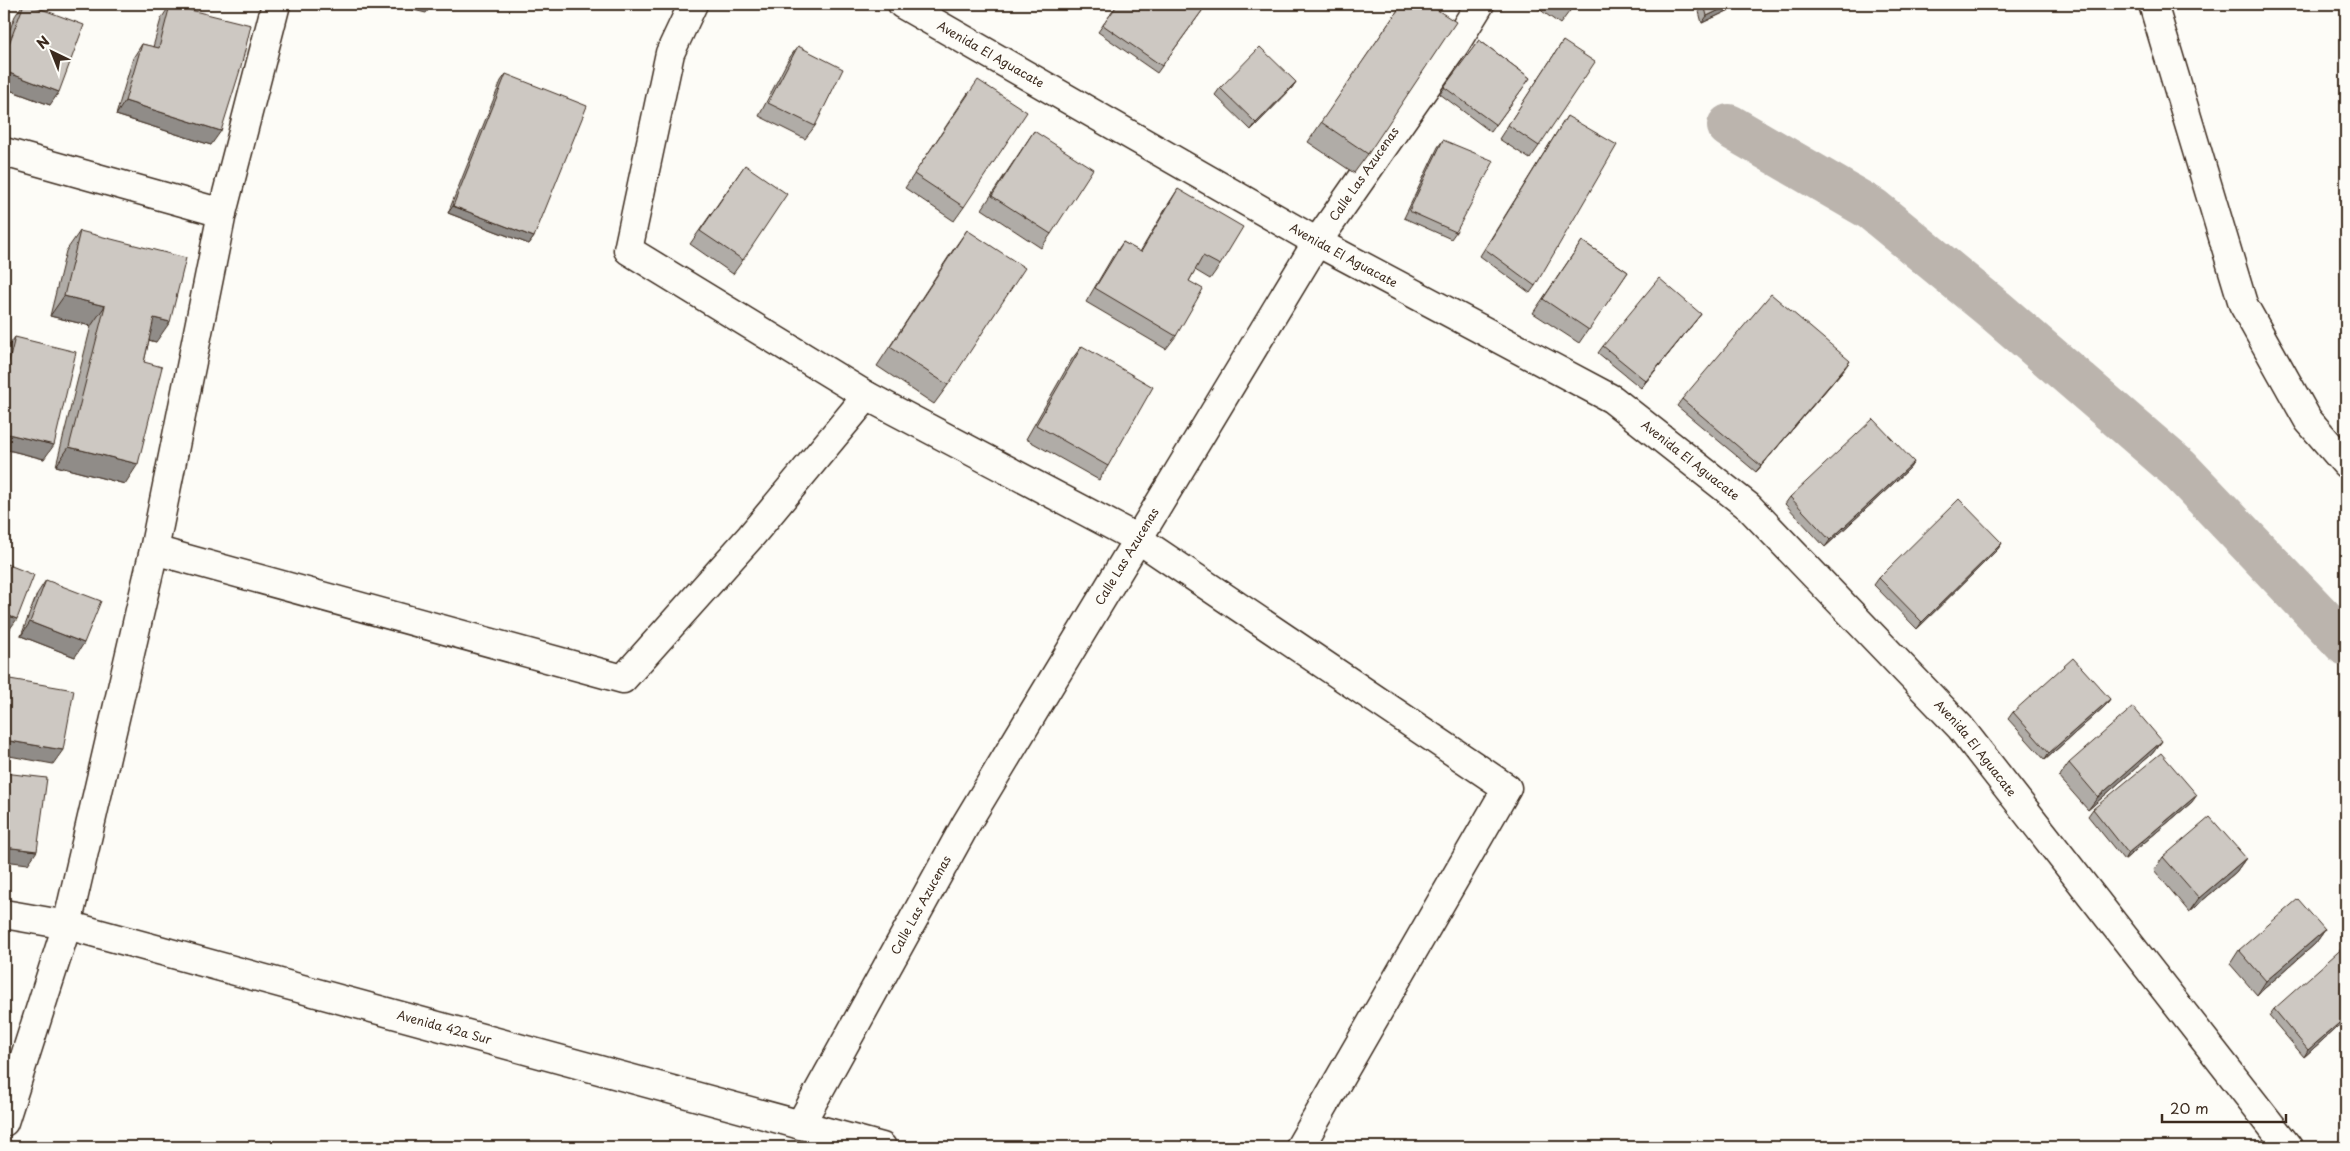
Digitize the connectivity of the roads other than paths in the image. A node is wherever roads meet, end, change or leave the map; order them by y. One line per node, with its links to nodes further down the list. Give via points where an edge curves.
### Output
1 (276, 4): 7 (street)
2 (693, 4): 9 (street, via 670,53 628,250)
3 (902, 4): 8 (street, Avenida El Aguacate)
4 (1480, 4): 8 (street, Calle Las Azucenas)
5 (2153, 4): 10 (street, via 2243,304 2308,420)
6 (4, 152): 7 (street)
7 (222, 213): 12 (street)
8 (1318, 242): 11 (street, Calle Las Azucenas); 19 (street, Avenida El Aguacate, via 1612,400 1749,506 1960,727)
9 (867, 396): 11 (street); 12 (street, via 751,536 623,679)
10 (2346, 464)
11 (1138, 539): 16 (street, Calle Las Azucenas, via 966,824); 18 (street, via 1507,788)
12 (154, 550): 14 (street)
13 (4, 914): 14 (street, Avenida 42a Sur)
14 (67, 925): 15 (street); 16 (street, Avenida 42a Sur)
15 (4, 1122)
16 (800, 1125): 17 (street, Avenida 42a Sur)
17 (882, 1147)
18 (1300, 1147)
19 (2288, 1147)

